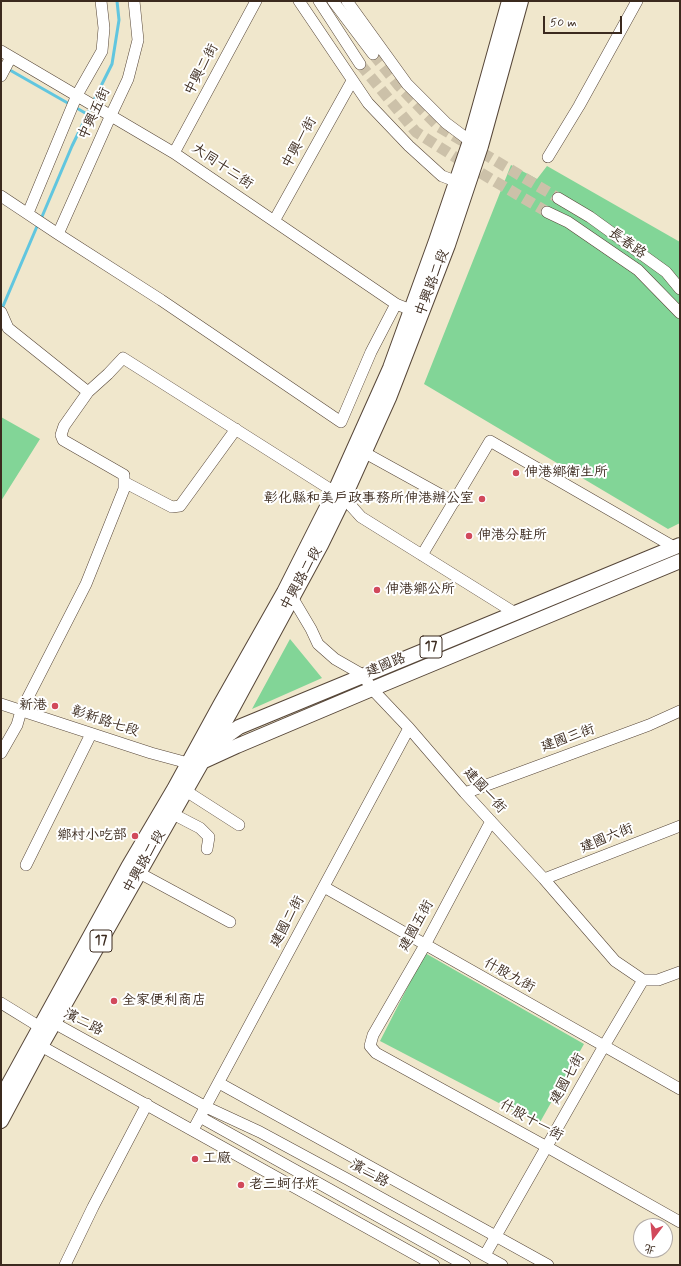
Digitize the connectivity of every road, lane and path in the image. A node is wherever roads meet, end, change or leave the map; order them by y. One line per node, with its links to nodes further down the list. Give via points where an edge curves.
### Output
1 (101, 1): 17 (street, 中興五街, via 104,28 102,51)
2 (134, 1): 18 (street, 中興五街, via 138,40 128,79)
3 (256, 1): 20 (street, 中興二街)
4 (299, 1): 16 (street)
5 (318, 1): 14 (street)
6 (333, 1): 12 (street)
7 (347, 1): 19 (street, via 407,84 446,123)
8 (509, 1): 19 (main road, 中興路二段)
9 (521, 1): 19 (main road, 中興路二段)
10 (637, 1): 21 (street)
11 (1, 51): 13 (street, 大同十二街)
12 (372, 54)
13 (11, 57): 15 (street); 17 (street, 大同十二街)
14 (360, 64)
15 (1, 76)
16 (352, 81): 22 (street, via 368,104 409,146 442,176); 27 (street, 中興一街)
17 (78, 95): 18 (street, 大同十二街); 26 (street, 中興五街)
18 (110, 115): 20 (street, 大同十二街); 28 (street, 中興五街)
19 (476, 143): 22 (main road, 中興路二段)
20 (174, 153): 27 (street, 大同十二街)
21 (548, 157)
22 (463, 184): 32 (main road, 中興路二段)
23 (1, 196): 26 (street)
24 (558, 198): 29 (street, 長春路, via 590,217 666,272)
25 (547, 212): 33 (street, 長春路, via 568,222 638,270)
26 (31, 216): 28 (street)
27 (274, 221): 30 (street, 大同十二街)
28 (55, 232): 30 (street, via 162,300 341,422 371,352)
29 (680, 289)
30 (396, 304): 32 (street, 大同十二街)
31 (1, 312): 34 (street, via 8,328)
32 (416, 313): 36 (main road, 中興路二段, via 390,368)
33 (680, 313)
34 (88, 392): 35 (street, via 123,358); 37 (street, via 64,426 61,435 64,440 124,475)
35 (236, 429): 37 (street, via 180,506 172,507); 38 (street)
36 (360, 450): 38 (main road, 中興路二段); 39 (street)
37 (124, 482): 49 (street, via 124,489 86,584)
38 (339, 495): 41 (street, via 361,517); 43 (main road, 中興路二段)
39 (454, 502): 40 (street, via 490,441); 41 (street)
40 (677, 546): 44 (main road, 建國路 / 17)
41 (422, 555): 44 (street)
42 (680, 561): 46 (main road, 建國路 / 17)
43 (288, 594): 45 (street, 建國一街, via 318,644 335,659); 52 (main road, 中興路二段); 54 (main road, 中興路二段, via 220,705)
44 (515, 613): 45 (main road, 建國路 / 17)
45 (363, 675): 46 (street, 建國一街); 52 (main road, 建國路 / 17, via 239,727)
46 (372, 688): 50 (street, 建國一街); 54 (main road, 建國路 / 17)
47 (1, 704): 49 (street, 彰新路七段)
48 (680, 710): 56 (street, 建國三街)
49 (21, 711): 51 (street, 彰新路七段); 53 (street, via 17,725)
50 (409, 728): 56 (street, 建國一街); 65 (street, 建國二街)
51 (91, 734): 54 (street, 彰新路七段); 62 (street)
52 (210, 748): 54 (main road, 建國路 / 17)
53 (1, 753)
54 (195, 763): 55 (main road, 中興路二段 / 17); 63 (main road, 中興路二段 / 17)
55 (186, 791): 57 (main road, 中興路二段 / 17); 59 (street)
56 (465, 793): 58 (street, 建國一街)
57 (173, 814): 61 (street, via 200,828 209,837); 63 (main road, 中興路二段 / 17)
58 (491, 821): 64 (street, 建國一街); 67 (street, 建國五街)
59 (239, 825)
60 (680, 826): 64 (street, 建國六街)
61 (207, 849)
62 (26, 865)
63 (134, 870): 66 (street); 71 (main road, 中興路二段 / 17); 72 (main road, 中興路二段 / 17)
64 (544, 880): 69 (street, 建國一街, via 615,961)
65 (324, 887): 67 (street, 什股九街); 76 (street, 建國二街)
66 (230, 922)
67 (425, 945): 74 (street, 建國五街, via 373,1035); 75 (street, 什股九街)
68 (680, 972): 69 (street, via 658,980)
69 (644, 980): 75 (street, 建國七街)
70 (1, 1003): 72 (street)
71 (54, 1023): 72 (street, 濱二路); 73 (main road, 中興路二段 / 17); 80 (street, 濱二路)
72 (40, 1027): 73 (street); 78 (main road, 中興路二段 / 17)
73 (41, 1046): 79 (street); 82 (main road, 中興路二段 / 17)
74 (370, 1046): 84 (street, 什股十一街, via 376,1053)
75 (604, 1046): 77 (street, 什股九街); 84 (street, 建國七街)
76 (219, 1083): 80 (street, 建國二街); 86 (street)
77 (680, 1089)
78 (1, 1098)
79 (147, 1104): 83 (street); 88 (street)
80 (206, 1106): 81 (street, 建國二街); 87 (street, 濱二路, via 309,1158)
81 (200, 1117): 83 (street, 建國二街); 90 (street)
82 (1, 1121)
83 (193, 1130): 89 (street)
84 (547, 1147): 85 (street, 什股十一街); 86 (street, 建國七街)
85 (680, 1222)
86 (496, 1236): 87 (street, 建國七街); 92 (street)
87 (485, 1256): 91 (street, 濱二路)
88 (65, 1265)
89 (434, 1265)
90 (466, 1265)
91 (502, 1265)
92 (548, 1265)

